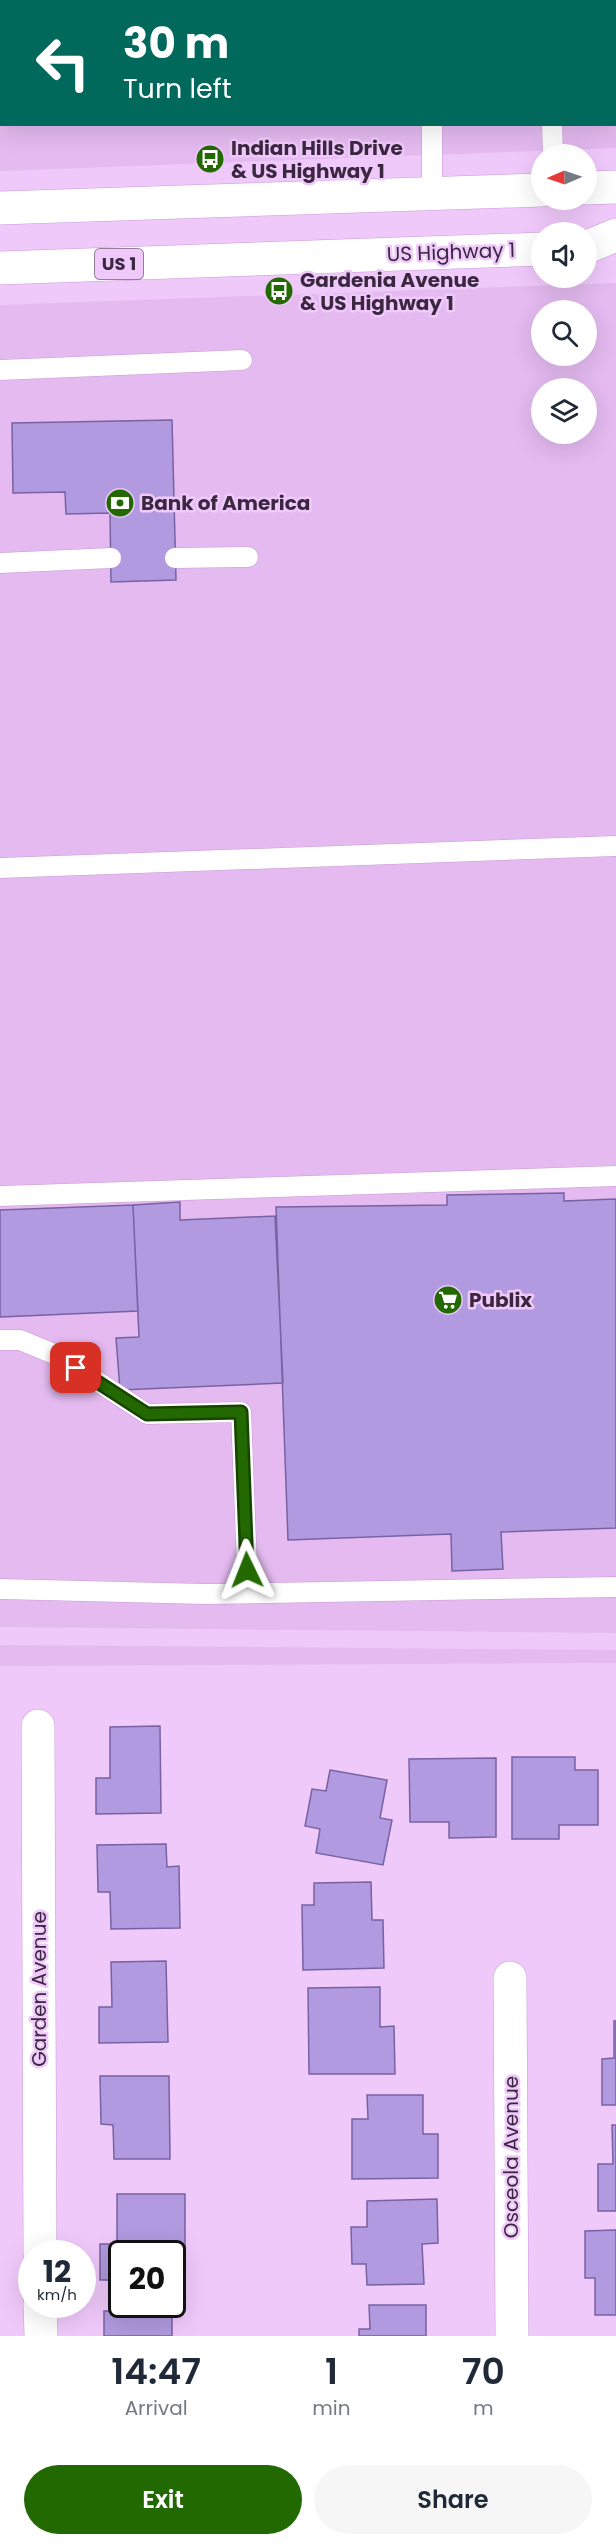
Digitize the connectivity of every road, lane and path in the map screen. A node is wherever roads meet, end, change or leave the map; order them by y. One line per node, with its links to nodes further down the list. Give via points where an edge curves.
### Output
1 (432, 126): 7 (lane)
2 (552, 126): 3 (lane)
3 (553, 144)
4 (616, 188): 5 (main road)
5 (597, 189)
6 (531, 190): 7 (main road)
7 (432, 193): 8 (main road)
8 (0, 208)
9 (616, 235): 10 (main road)
10 (597, 243)
11 (616, 246): 12 (main road)
12 (597, 247)
13 (531, 249): 14 (main road, US Highway 1 / US 1)
14 (0, 268)
15 (242, 360): 16 (lane)
16 (0, 370)
17 (248, 557): 19 (lane)
18 (111, 558): 20 (lane)
19 (175, 558)
20 (0, 563)
21 (616, 846): 22 (lane)
22 (0, 868)
23 (616, 1176): 24 (lane)
24 (0, 1196)
25 (0, 1341): 28 (lane, via 20,1340 59,1356 147,1414 241,1412)
26 (616, 1587): 28 (lane)
27 (0, 1589): 28 (lane)
28 (248, 1593)
29 (38, 1726): 31 (main road, Garden Avenue)
30 (510, 1978): 34 (main road, Osceola Avenue)
31 (40, 2240)
32 (40, 2318): 33 (main road)
33 (41, 2336)
34 (512, 2336)

